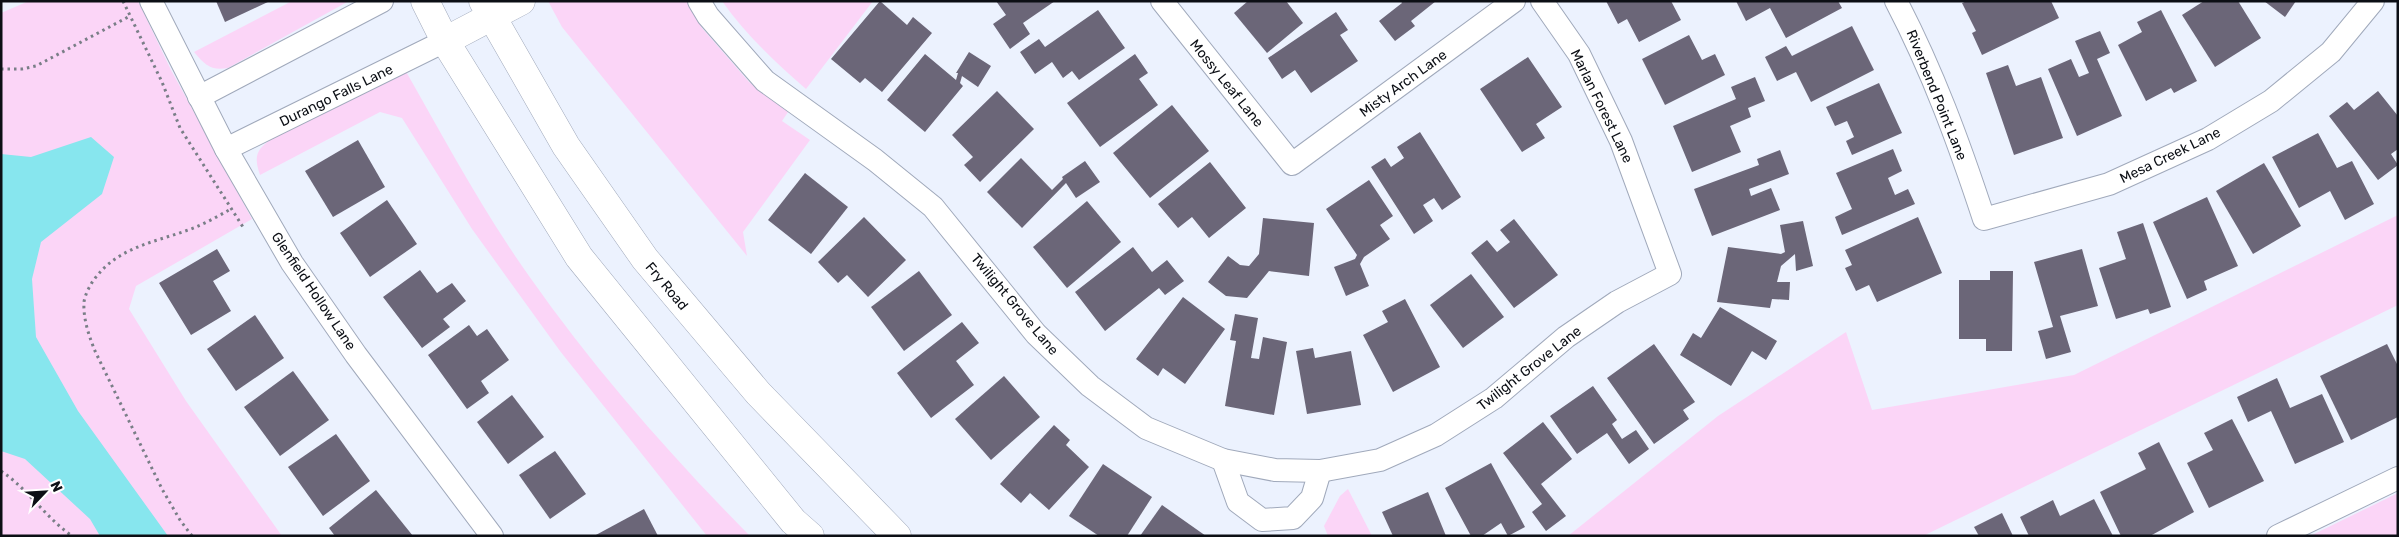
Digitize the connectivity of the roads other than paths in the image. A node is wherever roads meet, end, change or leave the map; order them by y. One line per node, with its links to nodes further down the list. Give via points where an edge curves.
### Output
1 (151, 1): 13 (street, Glenfield Hollow Lane)
2 (382, 1): 13 (street)
3 (425, 1): 12 (main road)
4 (520, 1): 11 (main road)
5 (699, 1): 18 (street, Twilight Grove Lane, via 708,16 765,81 876,160 932,207 1036,334 1090,386 1146,428)
6 (1162, 1): 15 (street, Mossy Leaf Lane)
7 (1514, 1): 15 (street, Misty Arch Lane)
8 (1542, 1): 17 (street, Marlan Forest Lane, via 1579,54 1622,141)
9 (1896, 1): 16 (street, Riverbend Point Lane, via 1953,125)
10 (2373, 1): 16 (street, Mesa Creek Lane, via 2331,52 2270,101 2208,139 2110,184)
11 (487, 9): 12 (main road); 23 (main road, Fry Road, via 566,146 645,259 758,394)
12 (445, 40): 14 (street, Durango Falls Lane); 22 (main road, via 578,257 793,521)
13 (199, 97): 14 (street, Glenfield Hollow Lane)
14 (226, 149): 21 (street, Glenfield Hollow Lane, via 292,263 362,363)
15 (1292, 164)
16 (1984, 219)
17 (1670, 274): 19 (street, Twilight Grove Lane, via 1617,302 1566,338 1494,398 1436,434 1380,460)
18 (1223, 460): 19 (street, Twilight Grove Lane, via 1275,470); 19 (street, via 1238,502 1262,520 1293,518 1312,498)
19 (1320, 471)
20 (2398, 478): 24 (street)
21 (492, 536)
22 (810, 536)
23 (897, 536)
24 (2278, 536)

